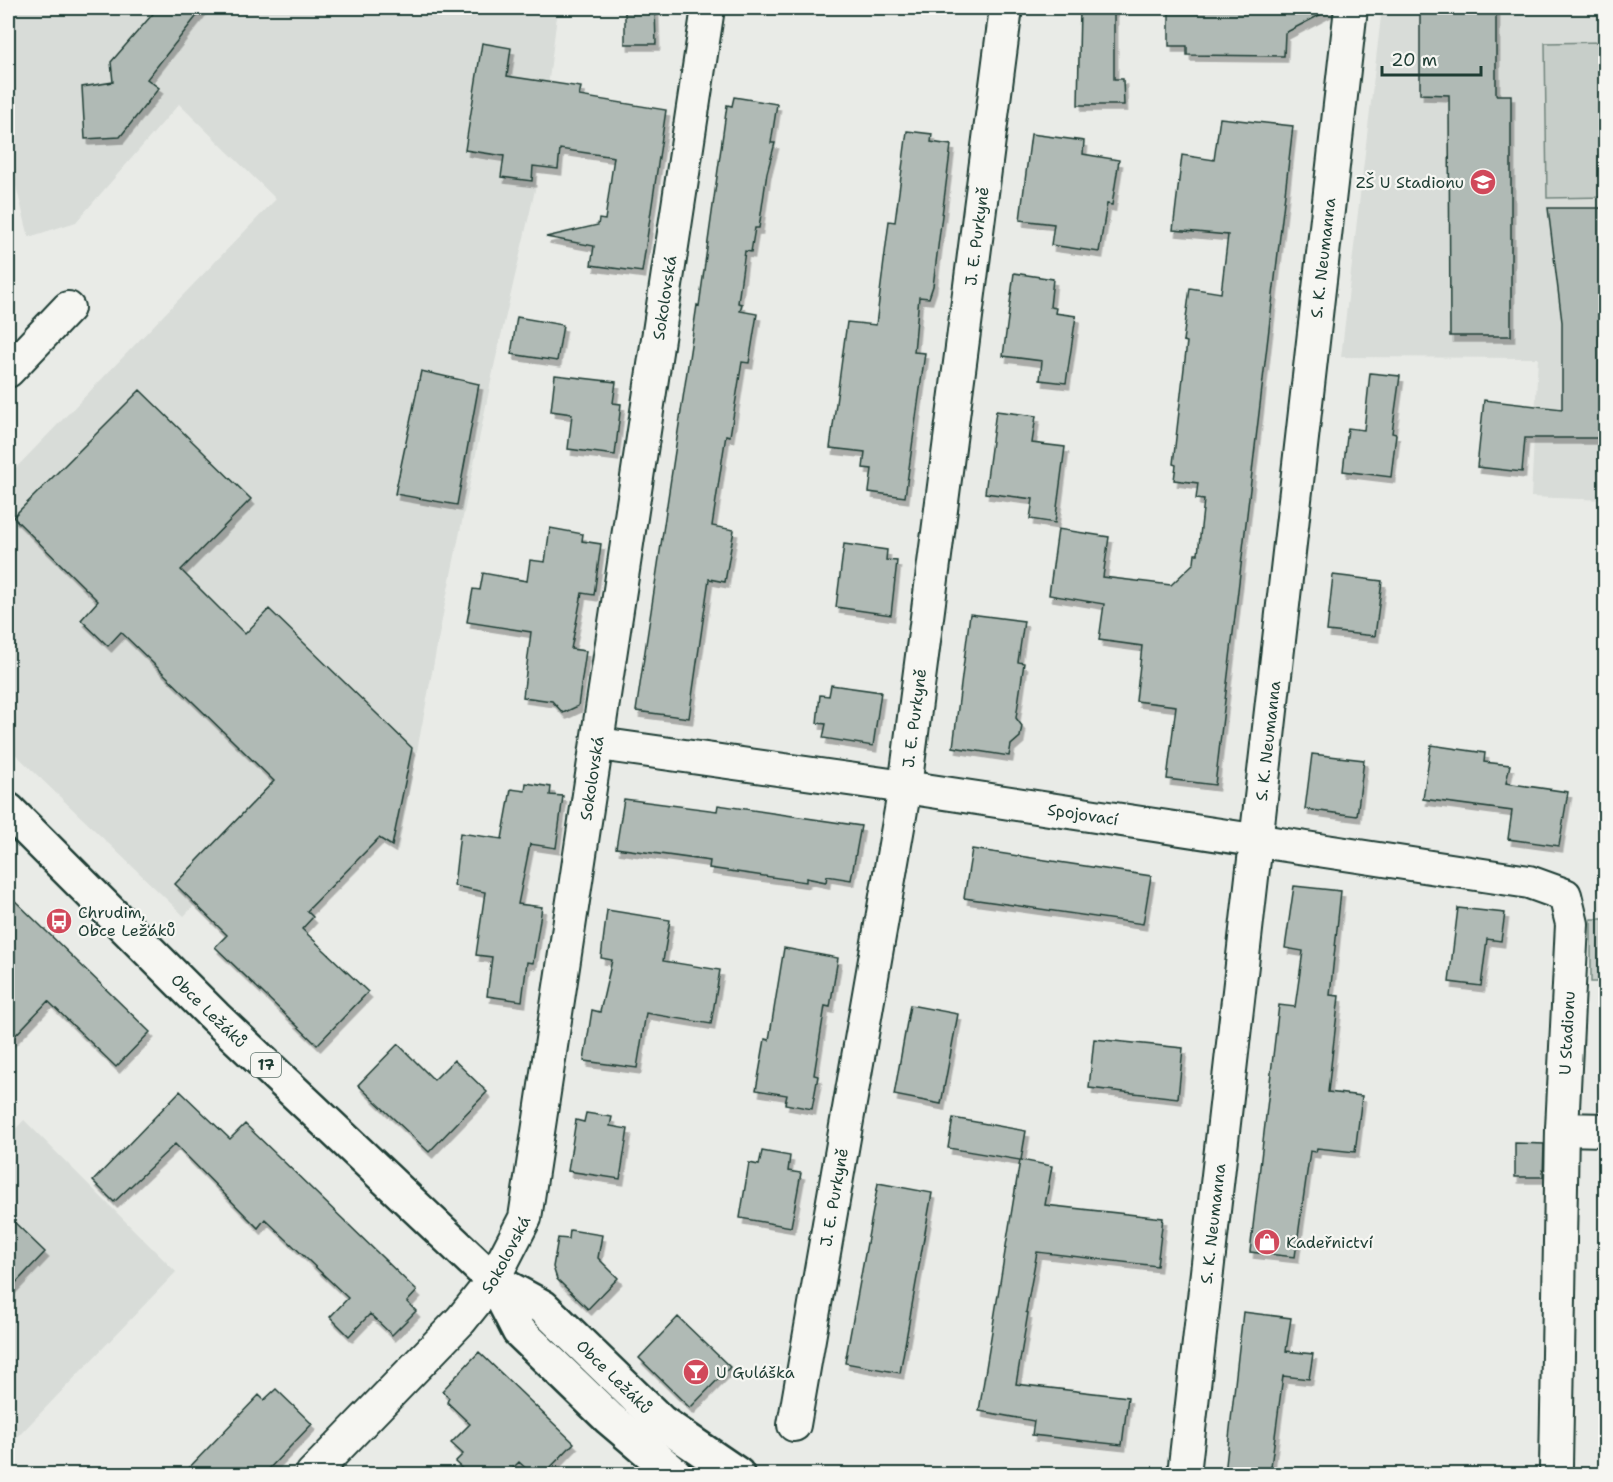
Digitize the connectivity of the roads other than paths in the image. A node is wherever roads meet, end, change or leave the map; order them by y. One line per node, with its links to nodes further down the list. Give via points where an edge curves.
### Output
1 (708, 8): 6 (street, Sokolovská)
2 (1006, 8): 7 (street, J. E. Purkyně)
3 (1350, 8): 9 (street, S. K. Neumanna)
4 (68, 308): 5 (street)
5 (8, 371)
6 (599, 744): 7 (street, Spojovací); 13 (street, Sokolovská, via 525,1218)
7 (905, 787): 9 (street, Spojovací); 14 (street, J. E. Purkyně)
8 (8, 810): 13 (main road, Obce Ležáků / 17, via 215,1017)
9 (1256, 841): 10 (street, Spojovací, via 1529,882); 19 (street, S. K. Neumanna)
10 (1565, 895): 11 (street, U Stadionu, via 1572,924)
11 (1562, 1129): 12 (street); 15 (street, U Stadionu)
12 (1605, 1130)
13 (493, 1280): 16 (street, Sokolovská, via 450,1333); 17 (main road, Obce Ležáků / 17, via 519,1331 618,1426); 18 (main road, Obce Ležáků / 17, via 543,1307 661,1422)
14 (794, 1425)
15 (1556, 1466)
16 (312, 1474)
17 (675, 1474)
18 (737, 1474)
19 (1184, 1474)

